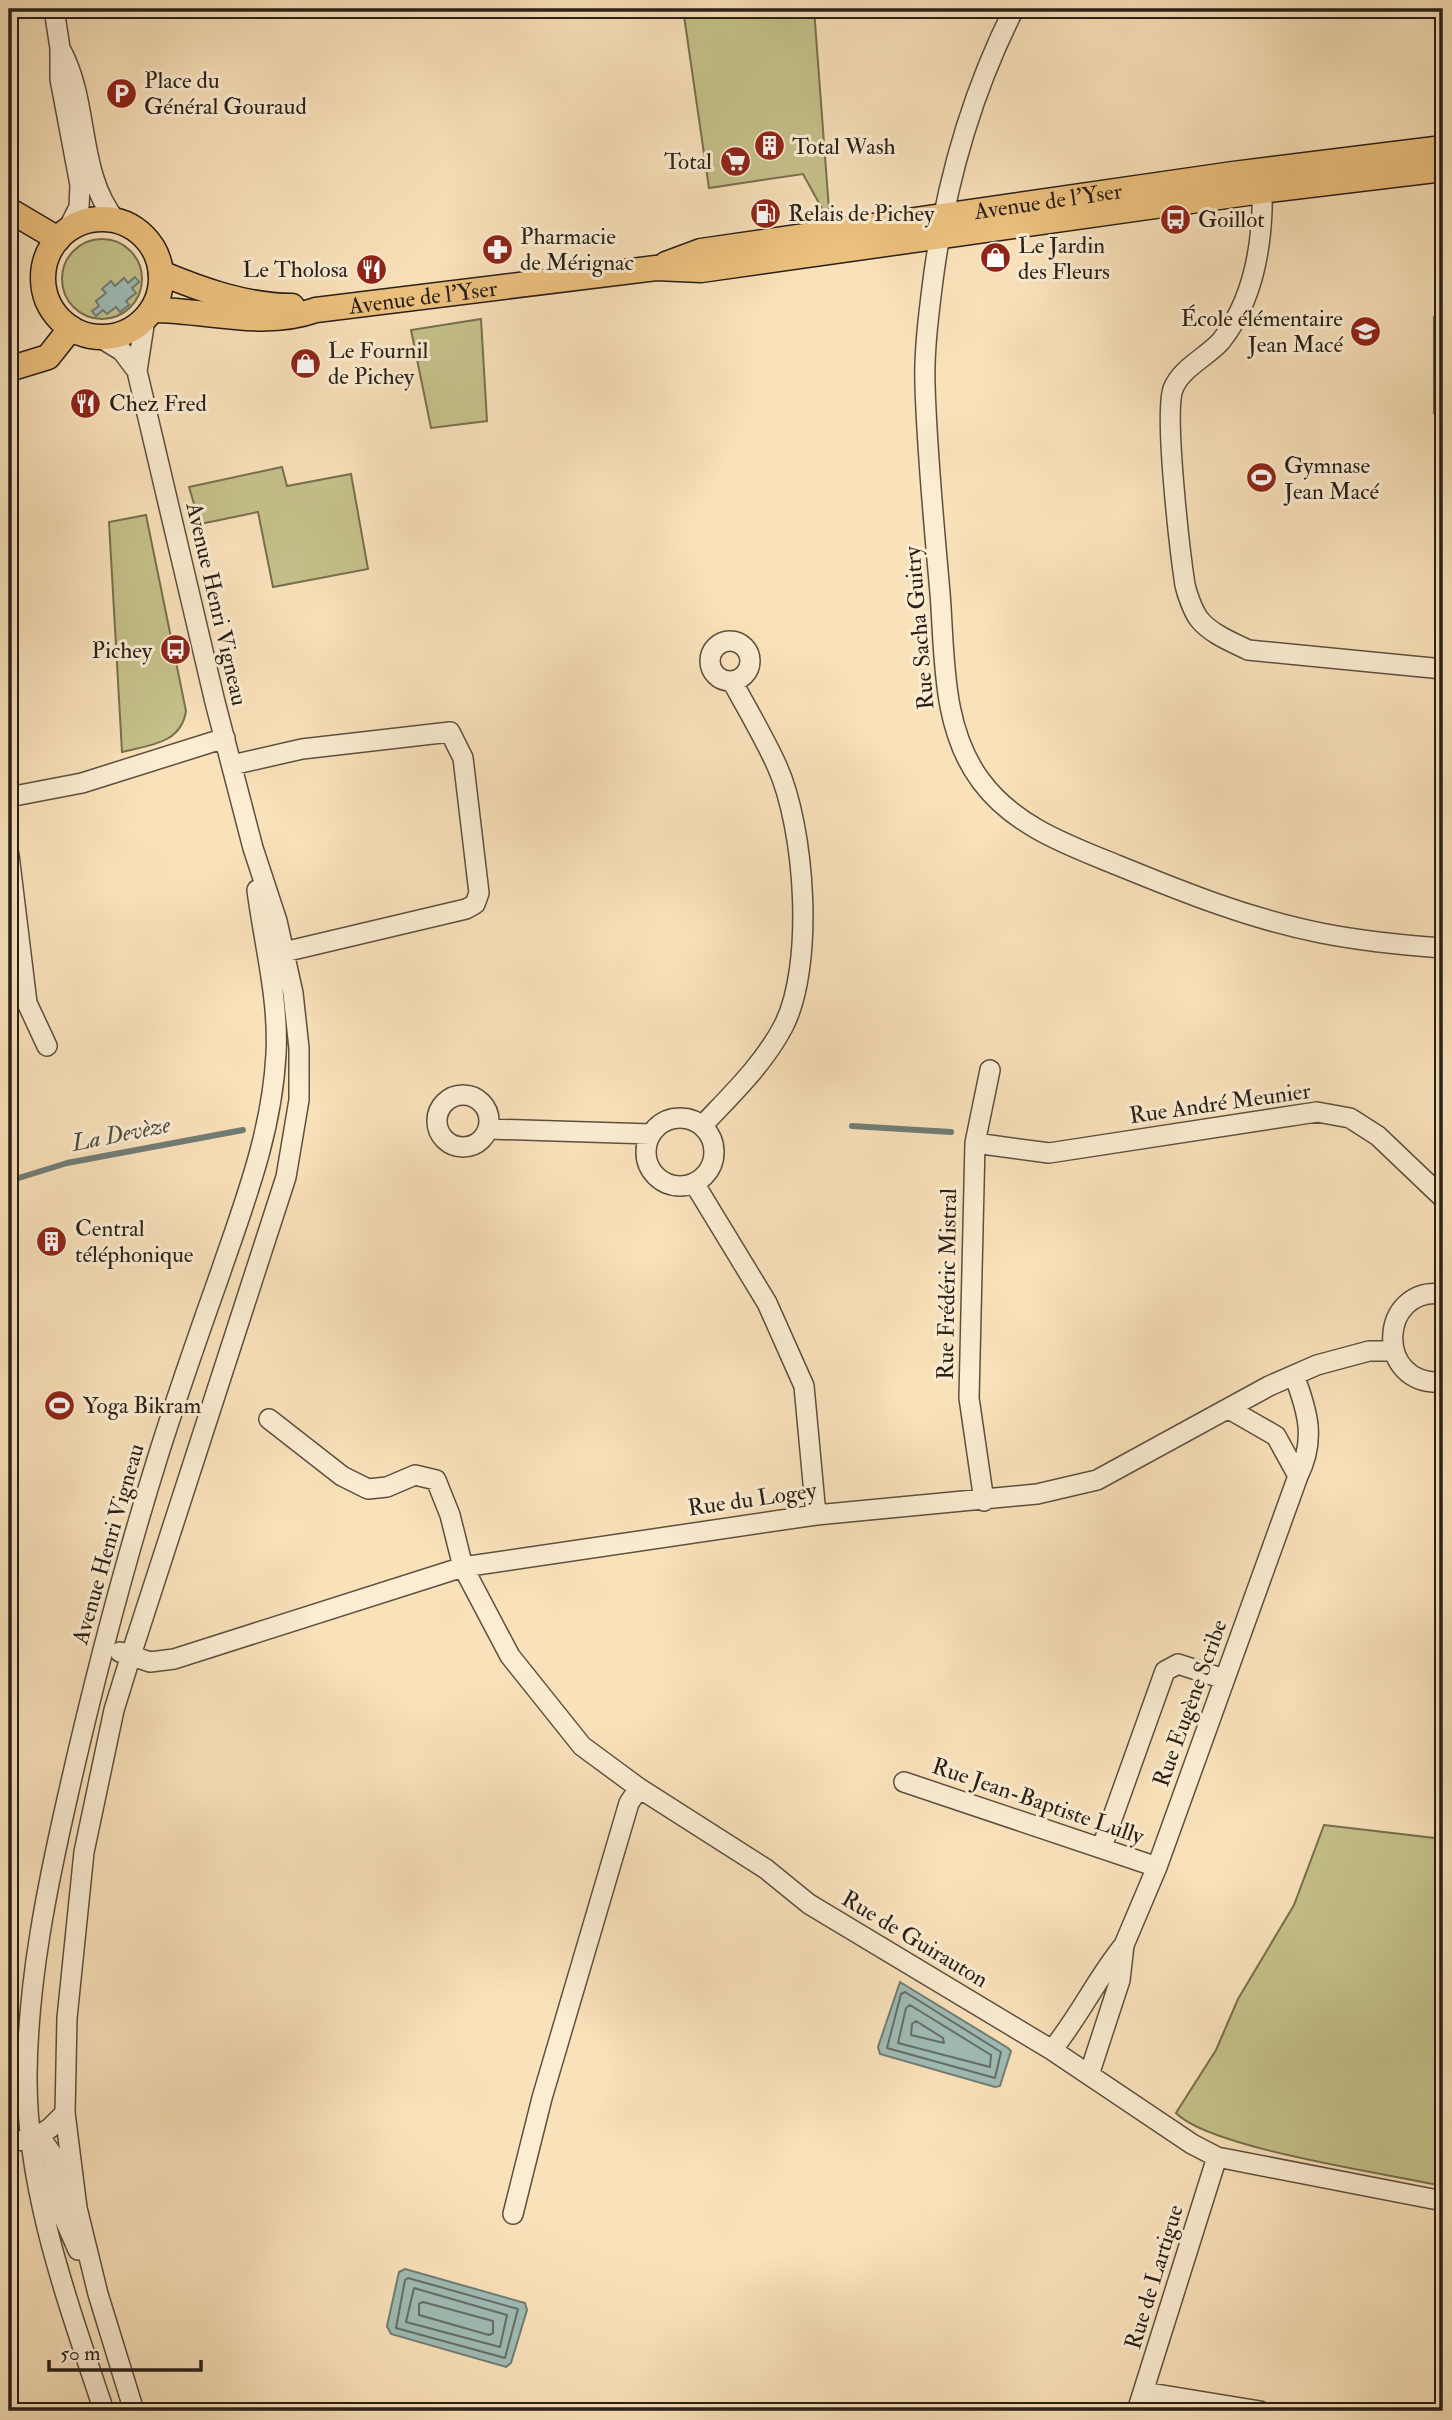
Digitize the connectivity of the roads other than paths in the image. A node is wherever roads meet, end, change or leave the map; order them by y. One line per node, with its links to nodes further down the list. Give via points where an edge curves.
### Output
1 (54, 9): 3 (street)
2 (1014, 9): 9 (street, Rue Sacha Guitry, via 977,87 956,151)
3 (60, 48): 8 (street, via 75,76 94,185); 10 (street, via 60,79 80,185 79,207)
4 (1443, 148): 6 (main road, Avenue de l'Yser)
5 (1443, 169): 6 (main road, Avenue de l'Yser)
6 (1262, 180): 9 (main road, Avenue de l'Yser); 18 (street, via 1261,237 1244,301 1220,342 1172,391 1170,425 1186,588 1199,619 1220,637 1248,650)
7 (9, 210): 10 (main road)
8 (116, 221): 10 (main road, via 89,221); 11 (main road, via 147,240)
9 (941, 227): 12 (main road, Avenue de l'Yser, via 797,248 701,251 656,268); 25 (street, Rue Sacha Guitry, via 925,383 937,558 950,714 981,781 1042,834 1177,890 1321,933)
10 (63, 235): 14 (main road, via 44,268 44,284 55,313)
11 (161, 273): 12 (main road, Avenue de l'Yser, via 249,301); 13 (main road, via 160,292)
12 (316, 310): 13 (main road, Avenue de l'Yser, via 263,320 193,310)
13 (148, 314): 15 (main road, via 123,333); 17 (street, Avenue Henri Vigneau)
14 (71, 328): 15 (main road); 16 (main road, via 48,357)
15 (99, 337): 17 (street, Avenue Henri Vigneau, via 122,351)
16 (9, 369)
17 (137, 371): 20 (street, Avenue Henri Vigneau)
18 (1443, 669)
19 (732, 681): 28 (street, via 778,768 796,832 803,907 796,997 783,1028 758,1065)
20 (225, 738): 21 (street, Avenue Henri Vigneau); 22 (street, via 82,783)
21 (232, 765): 24 (street, Avenue Henri Vigneau); 24 (street, via 302,749 450,732 463,758 479,893 475,904)
22 (9, 797)
23 (9, 855): 26 (street, via 27,1003)
24 (278, 947): 44 (street, Avenue Henri Vigneau, via 272,1104 256,1173 159,1453); 45 (street, Avenue Henri Vigneau, via 299,1048 299,1100 286,1177)
25 (1443, 948)
26 (47, 1046)
27 (990, 1070): 31 (street, Rue Frédéric Mistral)
28 (702, 1126): 30 (street, via 681,1118 659,1125); 32 (street, via 710,1135 714,1157 710,1168)
29 (489, 1129): 30 (street)
30 (651, 1134): 32 (street, via 646,1150 651,1170 667,1183)
31 (975, 1143): 33 (street, Rue André Meunier, via 1049,1153 1317,1112 1350,1118 1378,1136); 41 (street, Rue Frédéric Mistral, via 968,1398)
32 (694, 1183): 42 (street, via 767,1303 804,1386)
33 (1443, 1198)
34 (1443, 1294): 35 (street, via 1423,1295 1401,1311 1394,1323)
35 (1393, 1351): 36 (street, Rue du Logey, via 1369,1351); 37 (street, via 1408,1373 1419,1380)
36 (1294, 1376): 38 (street, Rue du Logey); 40 (street, Rue Eugène Scribe, via 1309,1425 1307,1459)
37 (1443, 1382)
38 (1228, 1409): 40 (street, via 1276,1436); 41 (street, Rue du Logey, via 1097,1480)
39 (269, 1419): 43 (street, Rue de Guirauton, via 342,1476 368,1489 387,1487 415,1475 436,1480)
40 (1298, 1476): 46 (street, Rue Eugène Scribe)
41 (984, 1501): 42 (street, Rue du Logey)
42 (816, 1515): 43 (street, Rue du Logey)
43 (463, 1567): 45 (street, Rue du Logey, via 174,1659 150,1662); 48 (street, Rue de Guirauton, via 510,1656 582,1746)
44 (103, 1648): 45 (street, Rue du Logey); 55 (street, Avenue Henri Vigneau, via 42,1918 27,2076)
45 (131, 1655): 54 (street, Avenue Henri Vigneau, via 114,1710 84,1852 67,2018)
46 (1224, 1679): 49 (street, via 1178,1664 1165,1671); 50 (street, Rue Eugène Scribe)
47 (904, 1782): 49 (street, Rue Jean-Baptiste Lully)
48 (639, 1788): 52 (street, Rue de Guirauton, via 766,1869 809,1904); 59 (street, via 629,1803 542,2098)
49 (1102, 1847): 50 (street, Rue Jean-Baptiste Lully)
50 (1157, 1867): 51 (street, Rue Eugène Scribe)
51 (1124, 1945): 52 (street, Rue Eugène Scribe); 53 (street, Rue Eugène Scribe, via 1120,1980)
52 (1052, 2050): 53 (street, Rue de Guirauton)
53 (1089, 2075): 57 (street, Rue de Guirauton)
54 (65, 2113): 55 (street); 60 (street, Avenue Henri Vigneau, via 77,2208)
55 (32, 2140): 56 (street); 60 (street, Avenue Henri Vigneau, via 45,2144 52,2154 60,2209); 62 (street, Avenue Henri Vigneau, via 43,2210)
56 (9, 2141)
57 (1217, 2157): 58 (street, Rue de Guirauton); 61 (street, Rue de Lartigue)
58 (1443, 2201)
59 (513, 2214)
60 (98, 2294): 63 (street, Avenue Henri Vigneau)
61 (1144, 2392): 64 (street, Rue de Lartigue); 65 (street)
62 (104, 2411)
63 (134, 2411)
64 (1137, 2411)
65 (1260, 2411)

